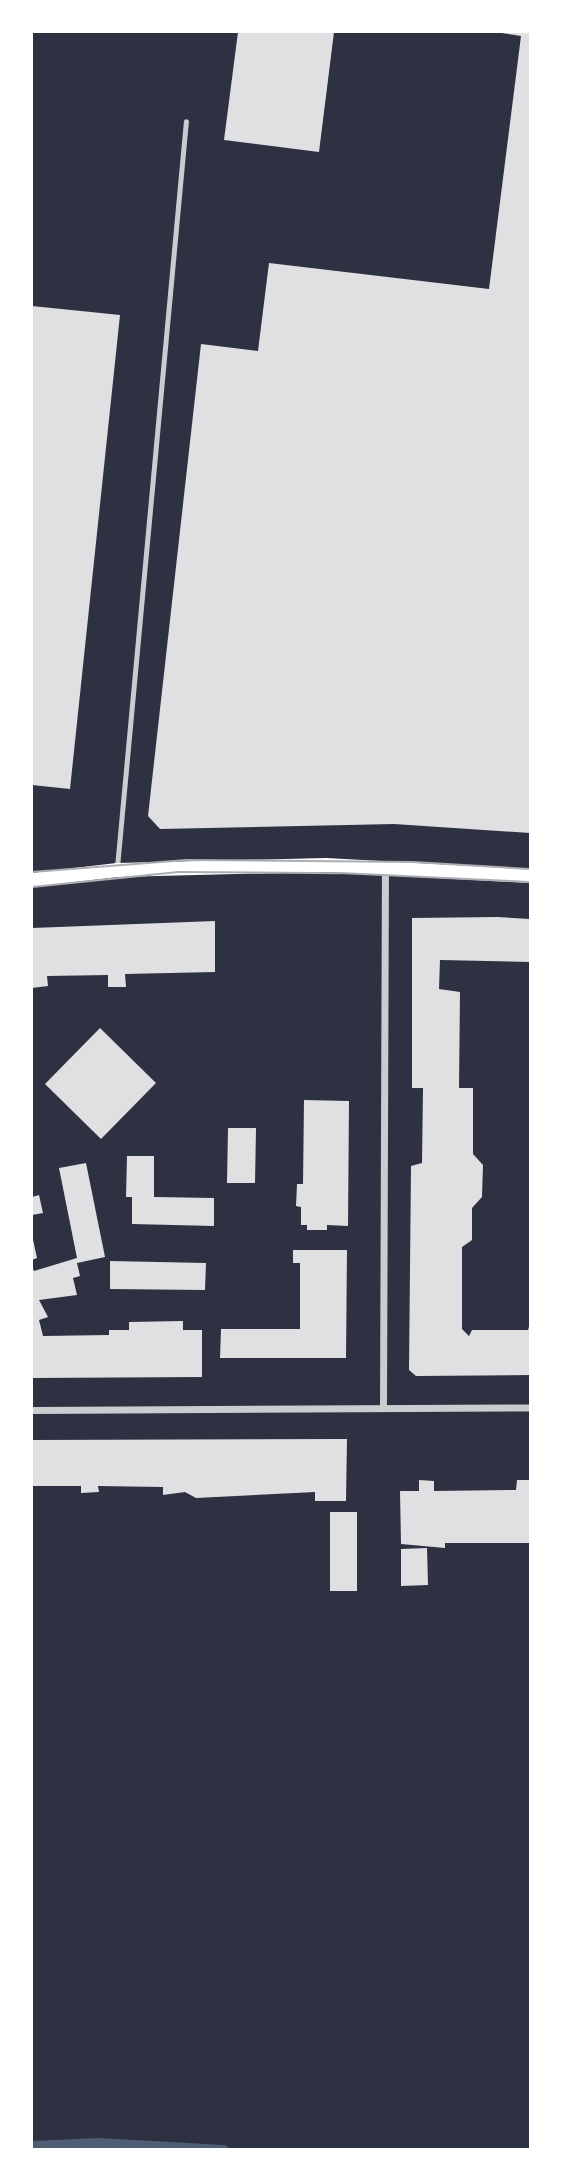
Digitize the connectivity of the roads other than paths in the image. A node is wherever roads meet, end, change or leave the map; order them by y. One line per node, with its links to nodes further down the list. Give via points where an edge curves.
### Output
1 (187, 121): 3 (lane)
2 (385, 867): 3 (main road); 4 (main road); 6 (street)
3 (117, 870): 5 (main road)
4 (530, 876)
5 (32, 880)
6 (383, 1406): 7 (street); 8 (street)
7 (530, 1407)
8 (32, 1410)

